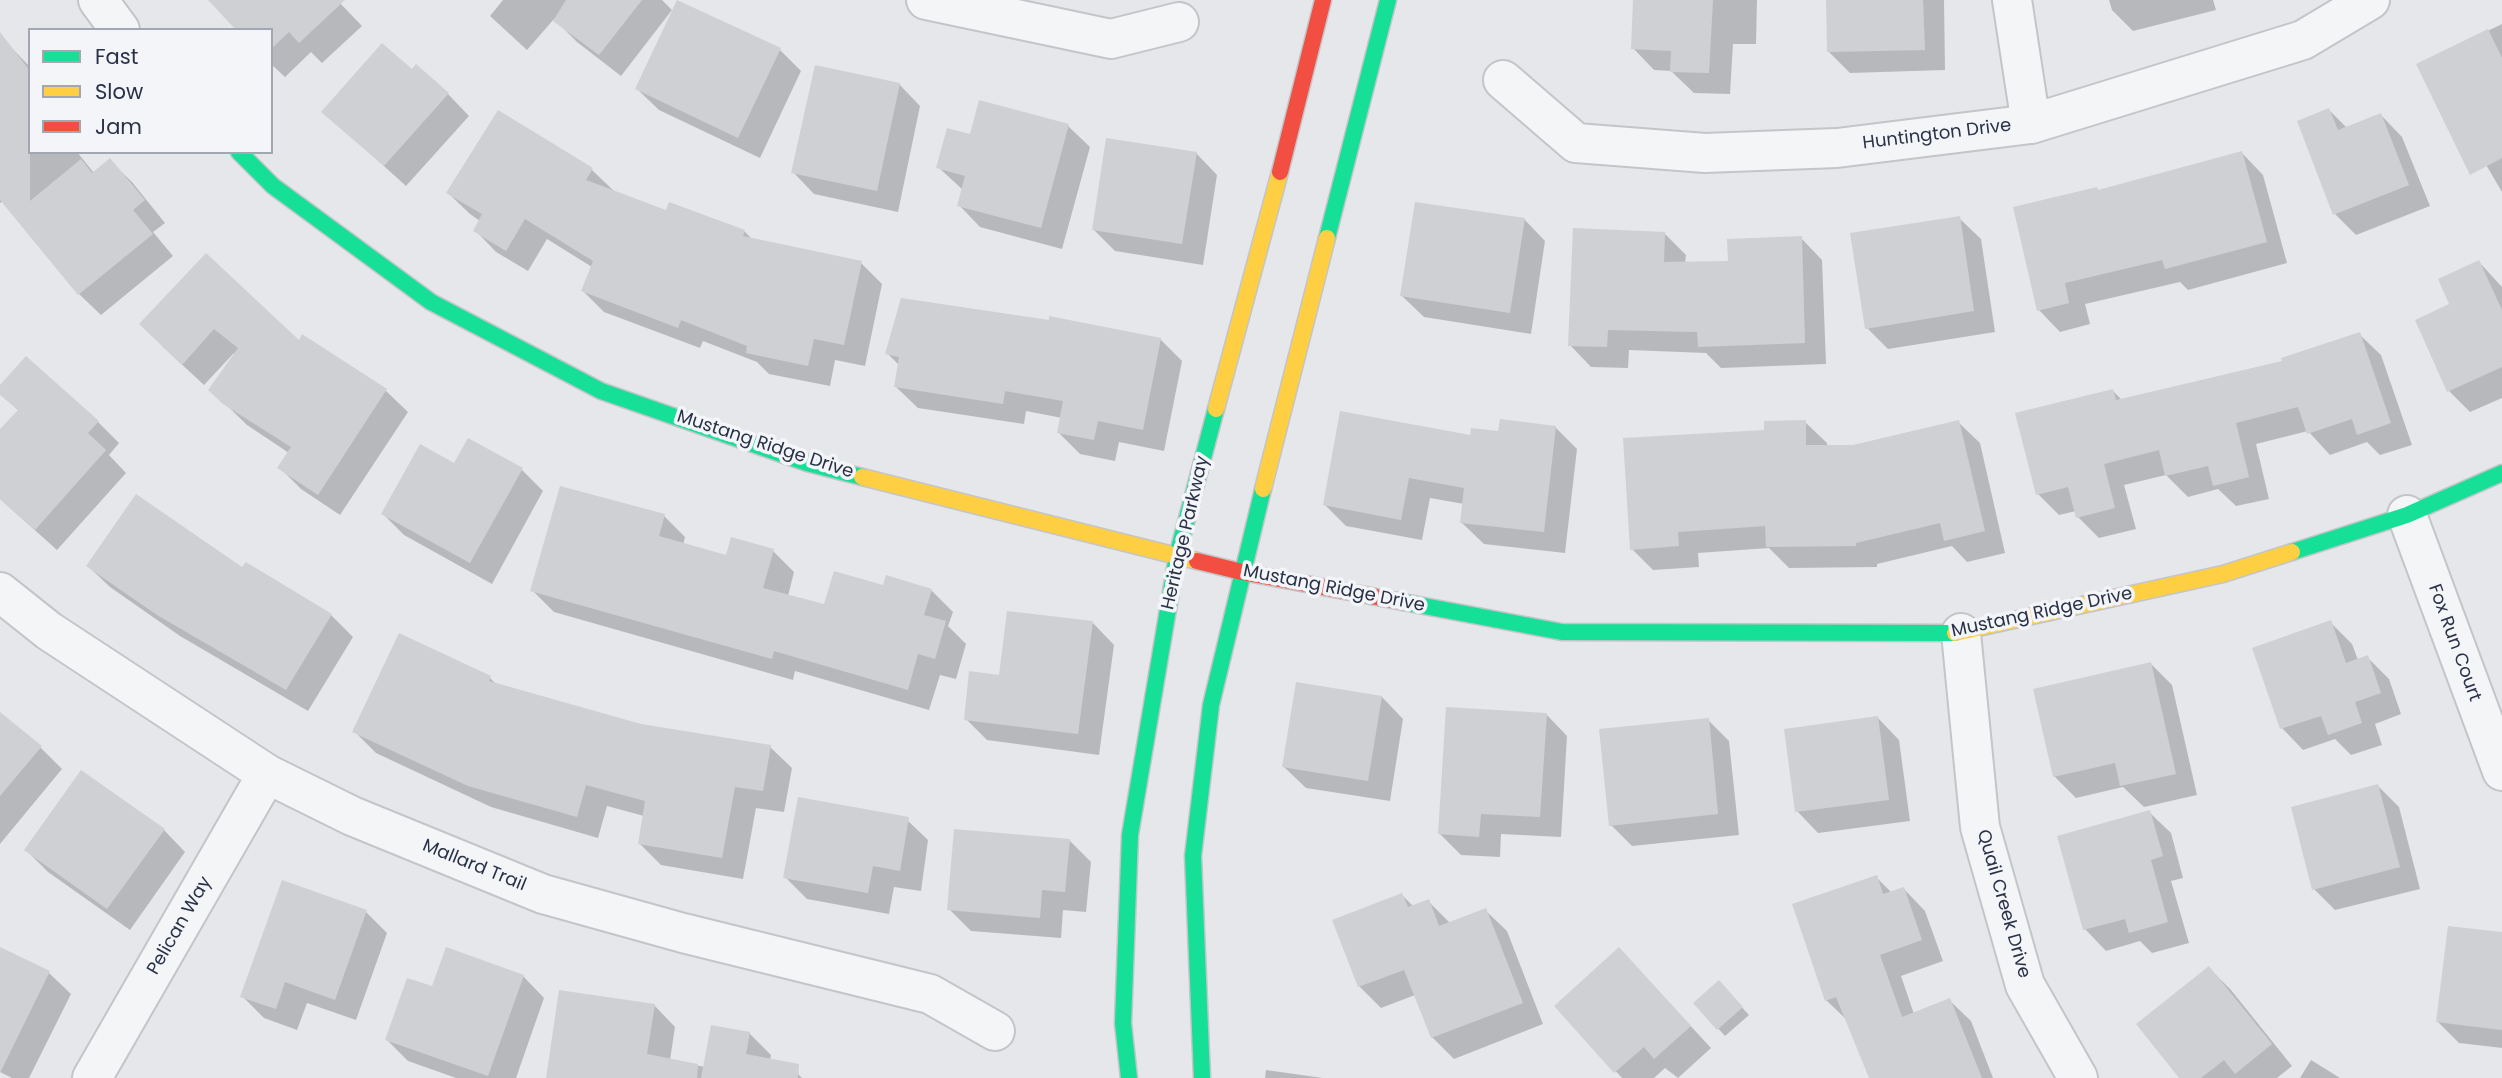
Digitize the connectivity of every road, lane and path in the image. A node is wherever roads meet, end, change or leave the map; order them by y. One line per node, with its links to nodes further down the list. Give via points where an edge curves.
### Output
1 (98, 0): 8 (street)
2 (926, 0): 7 (street, via 1111,39)
3 (1323, 0): 14 (street, Heritage Parkway)
4 (1388, 0): 15 (street)
5 (2011, 0): 10 (street)
6 (2370, 0): 10 (street, Huntington Drive, via 2303,40)
7 (1179, 22)
8 (119, 28)
9 (1503, 80): 10 (street, Huntington Drive, via 1576,142 1705,153 1837,148)
10 (2031, 124)
11 (241, 154): 14 (street, Mustang Ridge Drive, via 273,186 431,302 601,391 807,463)
12 (2502, 473): 13 (street, Mustang Ridge Drive)
13 (2407, 516): 17 (street, Mustang Ridge Drive, via 2223,574); 18 (street, Fox Run Court)
14 (1177, 556): 15 (street, Mustang Ridge Drive); 22 (street, Heritage Parkway, via 1130,835 1123,1023)
15 (1242, 572): 17 (street, Mustang Ridge Drive, via 1562,632); 23 (street, via 1211,705 1193,856)
16 (0, 592): 19 (street, Mallard Trail, via 48,631)
17 (1961, 633): 24 (street, Quail Creek Drive, via 1980,827 2025,985)
18 (2502, 771)
19 (267, 774): 20 (street, Mallard Trail, via 352,816 543,894 930,994); 21 (street, Pelican Way)
20 (995, 1031)
21 (92, 1078)
22 (1129, 1078)
23 (1202, 1078)
24 (2078, 1078)

